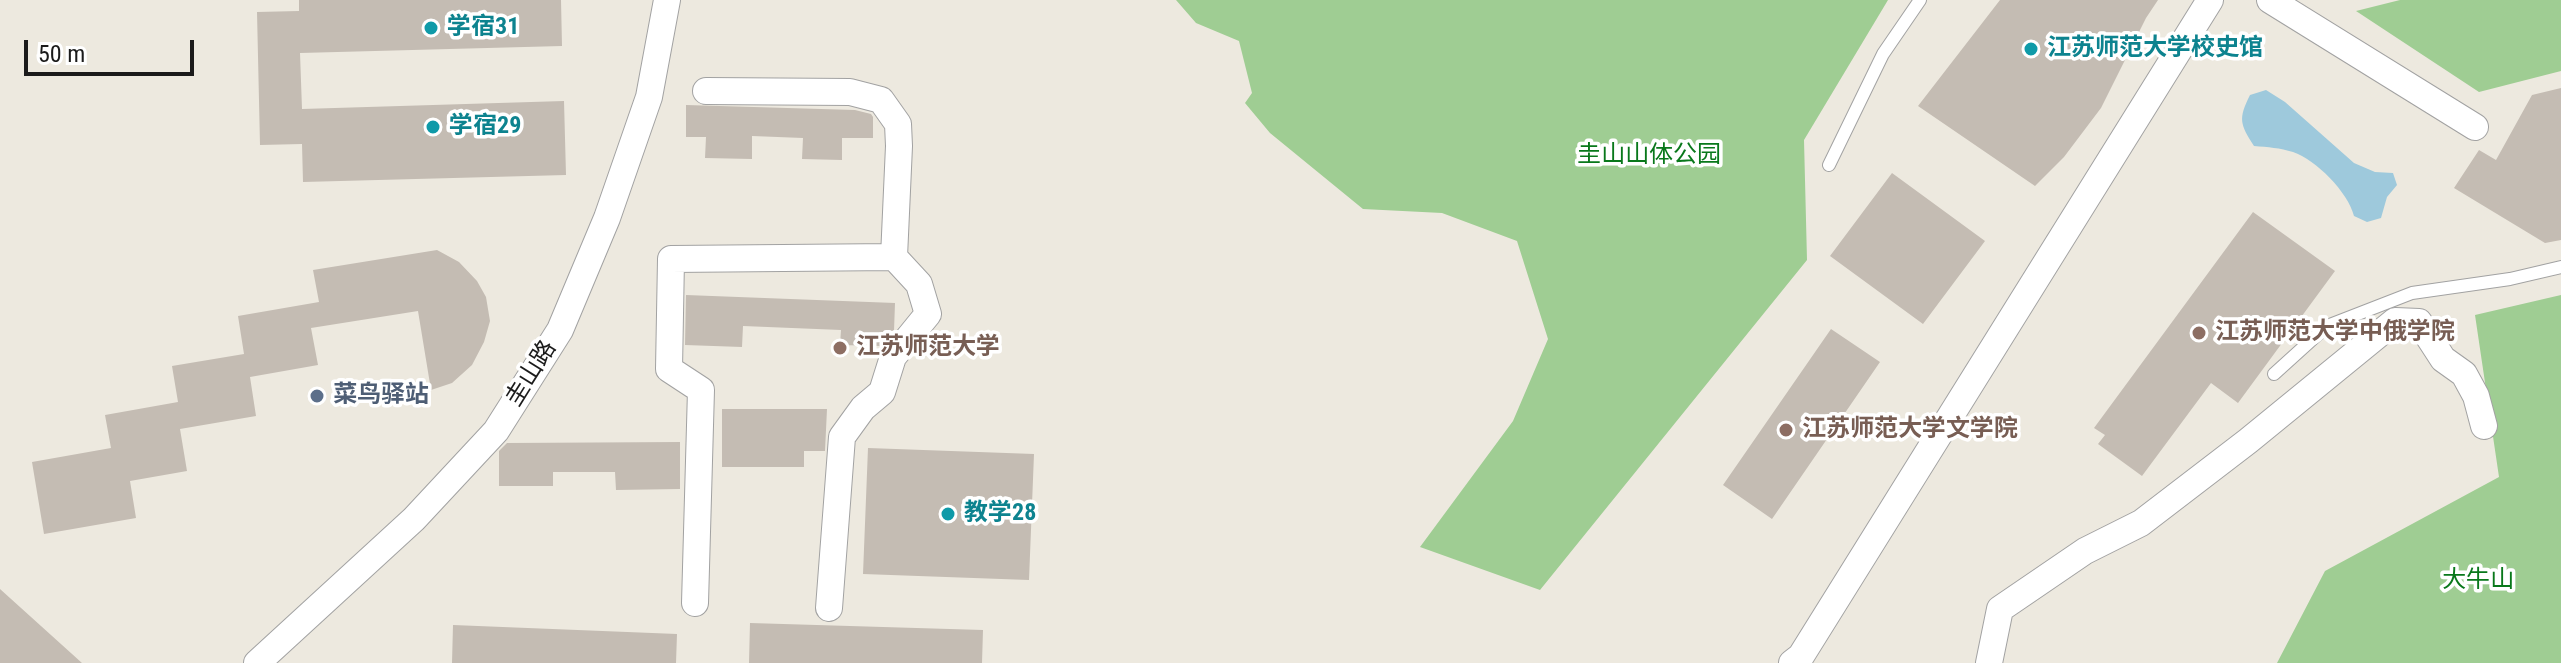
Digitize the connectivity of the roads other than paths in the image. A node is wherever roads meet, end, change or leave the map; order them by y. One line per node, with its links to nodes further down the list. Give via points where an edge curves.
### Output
1 (667, 0): 14 (street, 圭山路, via 649,97 560,330 496,431 414,519)
2 (1920, 0): 7 (lane, via 1883,54)
3 (2210, 0): 15 (street)
4 (2270, 0): 6 (street)
5 (706, 91): 8 (street, via 850,92 881,100 898,124)
6 (2475, 127)
7 (1829, 165)
8 (894, 257): 12 (street, via 671,259 669,369 701,390); 13 (street, via 919,284 928,314 893,357 882,392 842,437)
9 (2561, 267): 10 (lane, via 2412,293 2327,326)
10 (2274, 374)
11 (2484, 426): 16 (street, via 2464,374 2443,359 2419,322 2395,321 2141,523 2085,551 2000,609)
12 (695, 603)
13 (829, 608)
14 (257, 663)
15 (1792, 663)
16 (1989, 663)

